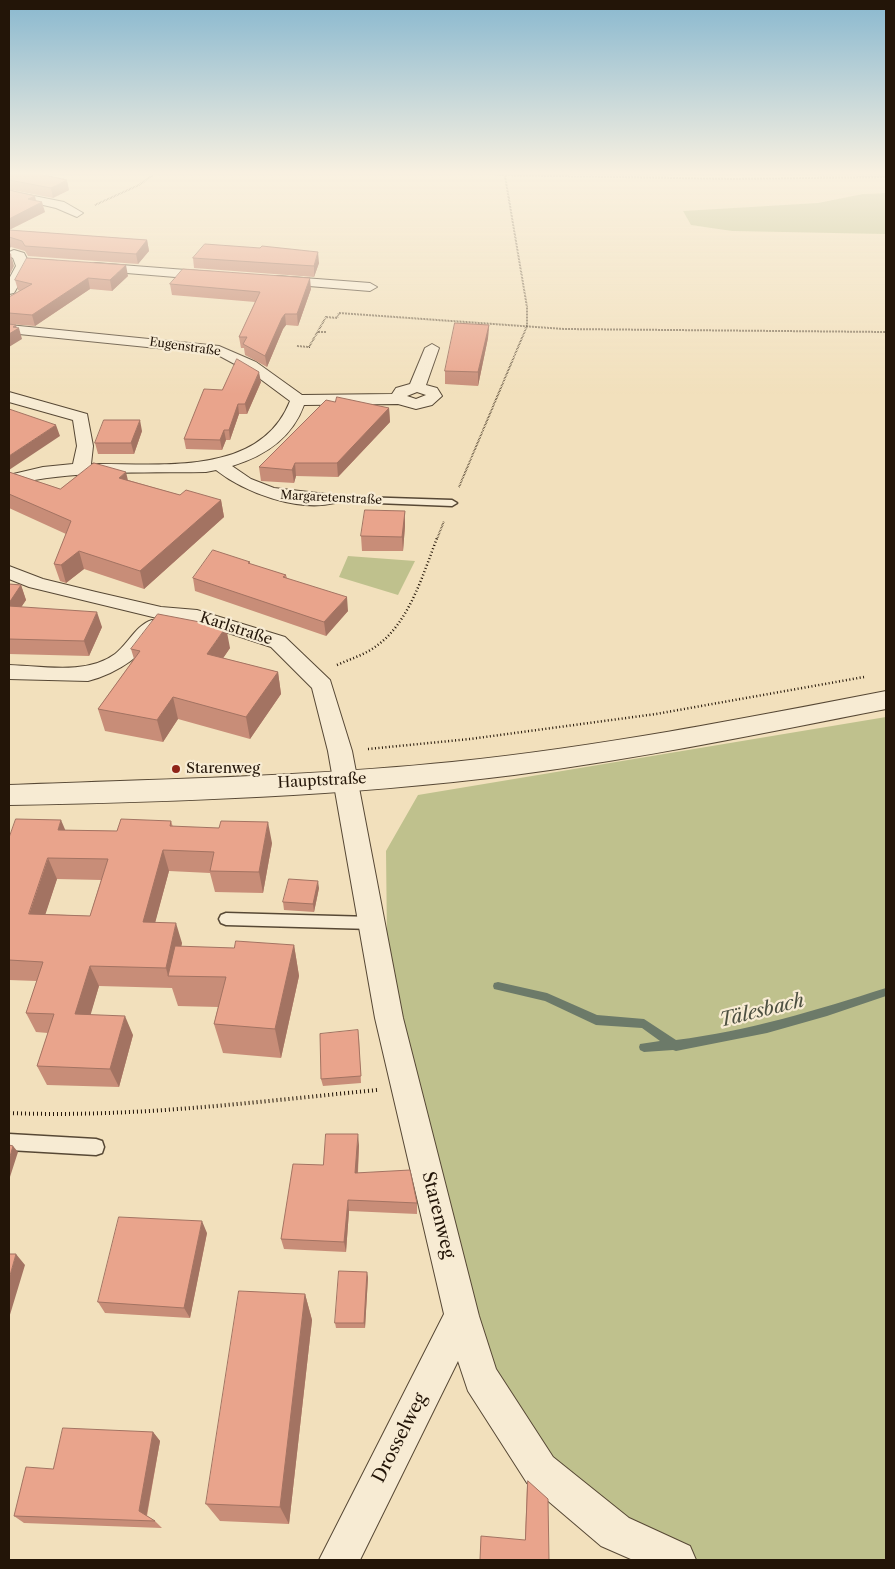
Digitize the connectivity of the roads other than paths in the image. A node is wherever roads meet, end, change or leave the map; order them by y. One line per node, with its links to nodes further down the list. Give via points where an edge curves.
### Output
1 (9, 252): 2 (street, via 19,256)
2 (21, 262): 3 (street); 6 (street, via 23,266)
3 (225, 276)
4 (264, 279): 5 (street)
5 (370, 287)
6 (9, 290)
7 (9, 329): 10 (street, Eugenstraße, via 219,350 241,358 274,379)
8 (432, 348): 10 (street, via 417,387 402,391 400,399)
9 (9, 397): 12 (street, via 81,417 85,446)
10 (298, 400): 11 (street, via 283,432 266,445)
11 (219, 464): 12 (street, via 206,467); 14 (street, Margaretenstraße, via 237,480 264,492 286,497)
12 (81, 469): 13 (street, via 43,472)
13 (9, 480)
14 (329, 499): 15 (lane, Margaretenstraße)
15 (452, 502)
16 (9, 572): 17 (street, Karlstraße, via 36,584)
17 (162, 613): 18 (street, via 148,633 122,659 88,674); 20 (street, Karlstraße, via 197,616 278,642 322,685)
18 (9, 672)
19 (886, 700): 20 (street, Hauptstraße, via 720,732 515,765)
20 (346, 781): 21 (street, Hauptstraße); 23 (street, Starenweg)
21 (9, 795)
22 (226, 919): 23 (lane)
23 (372, 922): 26 (street, Starenweg, via 389,1018)
24 (9, 1142): 25 (lane)
25 (96, 1146)
26 (462, 1316): 27 (street, Drosselweg); 28 (street, Starenweg, via 481,1378 540,1470 615,1532)
27 (339, 1560)
28 (676, 1560)

